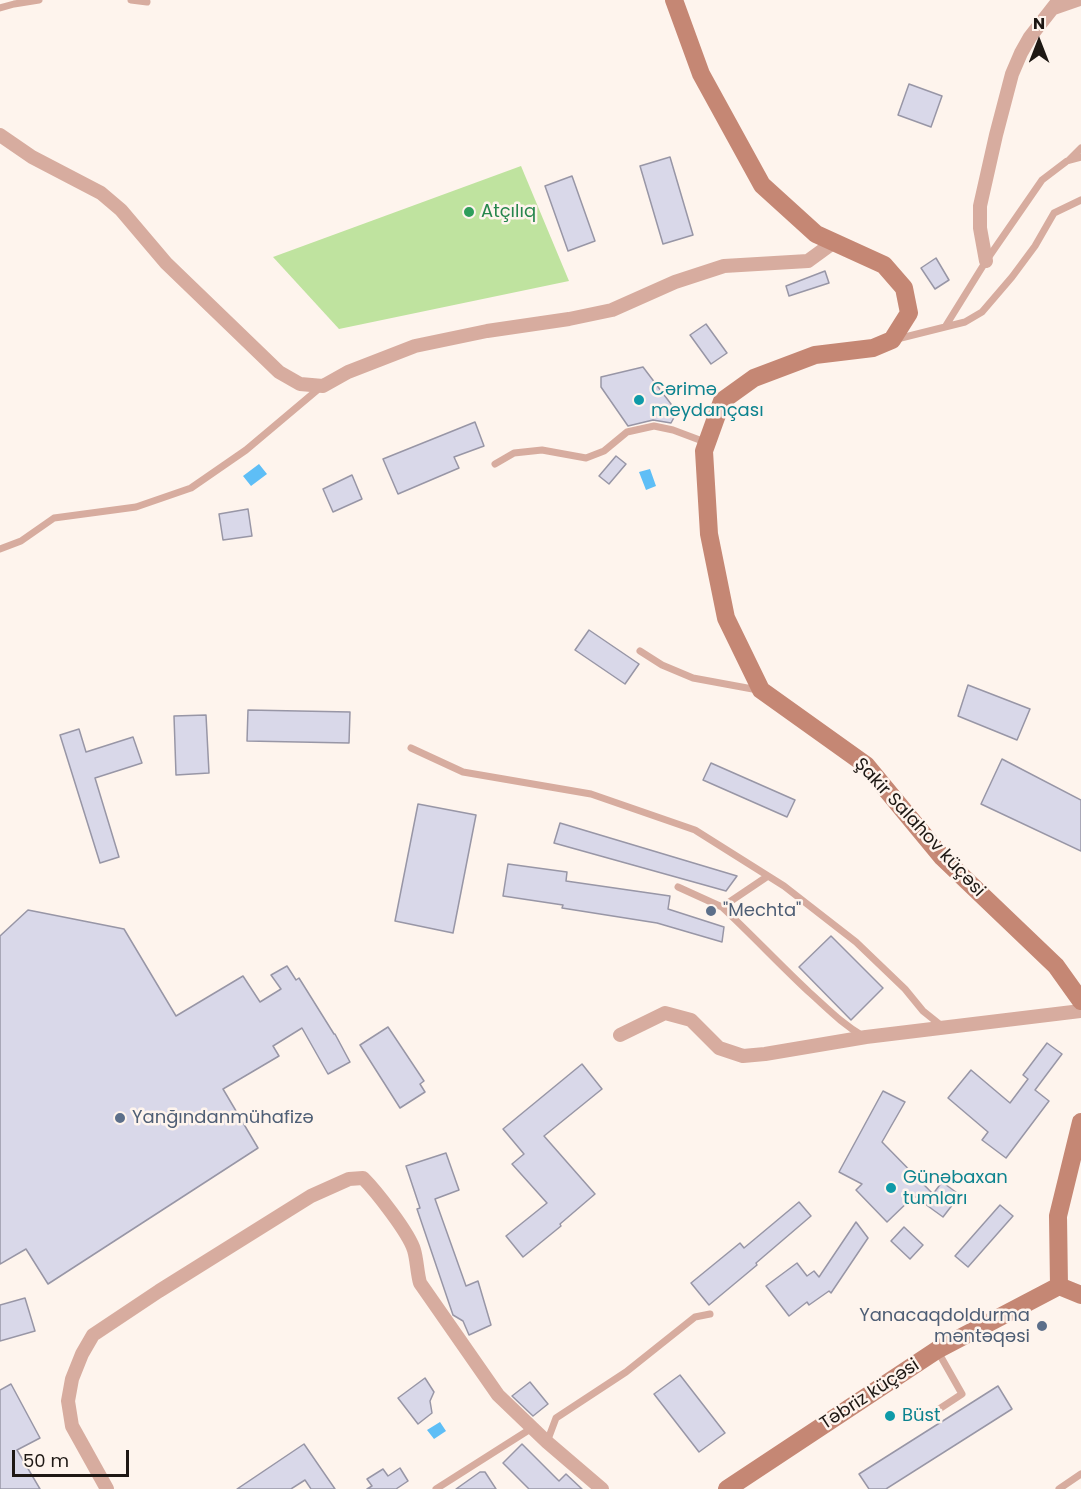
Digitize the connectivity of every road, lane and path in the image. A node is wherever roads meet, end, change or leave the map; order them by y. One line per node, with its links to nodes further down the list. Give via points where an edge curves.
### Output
1 (39, 0): 7 (lane)
2 (131, 0): 5 (lane)
3 (674, 0): 13 (street, via 701,74 762,185 816,234)
4 (1077, 0): 6 (street)
5 (147, 3)
6 (1056, 4): 14 (street, via 1021,53 1000,117 980,206)
7 (0, 8)
8 (0, 135): 17 (street, via 101,193 121,210 166,263 279,372 300,384)
9 (1081, 148): 11 (lane)
10 (1081, 157): 11 (lane)
11 (1067, 161): 14 (lane, via 1042,180)
12 (1081, 201): 15 (lane, via 1054,213 1035,246 982,312)
13 (834, 243): 16 (street, via 884,265 904,288 909,313); 17 (street, via 808,261 724,266 675,282 612,310 415,346)
14 (986, 261): 15 (lane)
15 (945, 327): 16 (lane)
16 (891, 340): 18 (street, Şakir Salahov küçəsi, via 873,348 815,355 754,378 722,401)
17 (323, 386): 20 (lane, via 246,450 191,488 136,507 54,518 21,541)
18 (707, 443): 19 (lane, via 654,426 627,432 604,451 586,458 542,450 514,453); 22 (street, Şakir Salahov küçəsi, via 704,451 709,534 726,618)
19 (495, 464)
20 (0, 549)
21 (640, 651): 22 (lane, via 693,678)
22 (761, 690): 27 (street, Şakir Salahov küçəsi, via 866,765 942,857 1056,966)
23 (411, 748): 24 (lane, via 463,772 591,794 685,826)
24 (768, 876): 26 (lane); 29 (lane, via 856,942)
25 (678, 887): 26 (lane)
26 (722, 907): 31 (lane, via 846,1026)
27 (1081, 1001)
28 (1081, 1011): 29 (street)
29 (943, 1027): 31 (street)
30 (620, 1035): 31 (street, via 665,1013 691,1020 719,1048 743,1056)
31 (866, 1037)
32 (1081, 1122): 33 (street, via 1058,1216)
33 (1059, 1286): 34 (street); 36 (street, Təbriz küçəsi)
34 (1081, 1295)
35 (710, 1314): 39 (lane, via 695,1317 626,1372 556,1418)
36 (937, 1350): 37 (lane, via 962,1394); 44 (street, Təbriz küçəsi)
37 (927, 1417)
38 (532, 1428): 39 (street); 41 (street, via 498,1395 440,1314 420,1283 414,1250 376,1191 363,1178 349,1179 311,1196 93,1335 78,1362 68,1401 72,1426); 42 (lane)
39 (547, 1442): 43 (street)
40 (1081, 1474): 45 (lane)
41 (107, 1489)
42 (436, 1489)
43 (602, 1489)
44 (727, 1489)
45 (1059, 1489)

